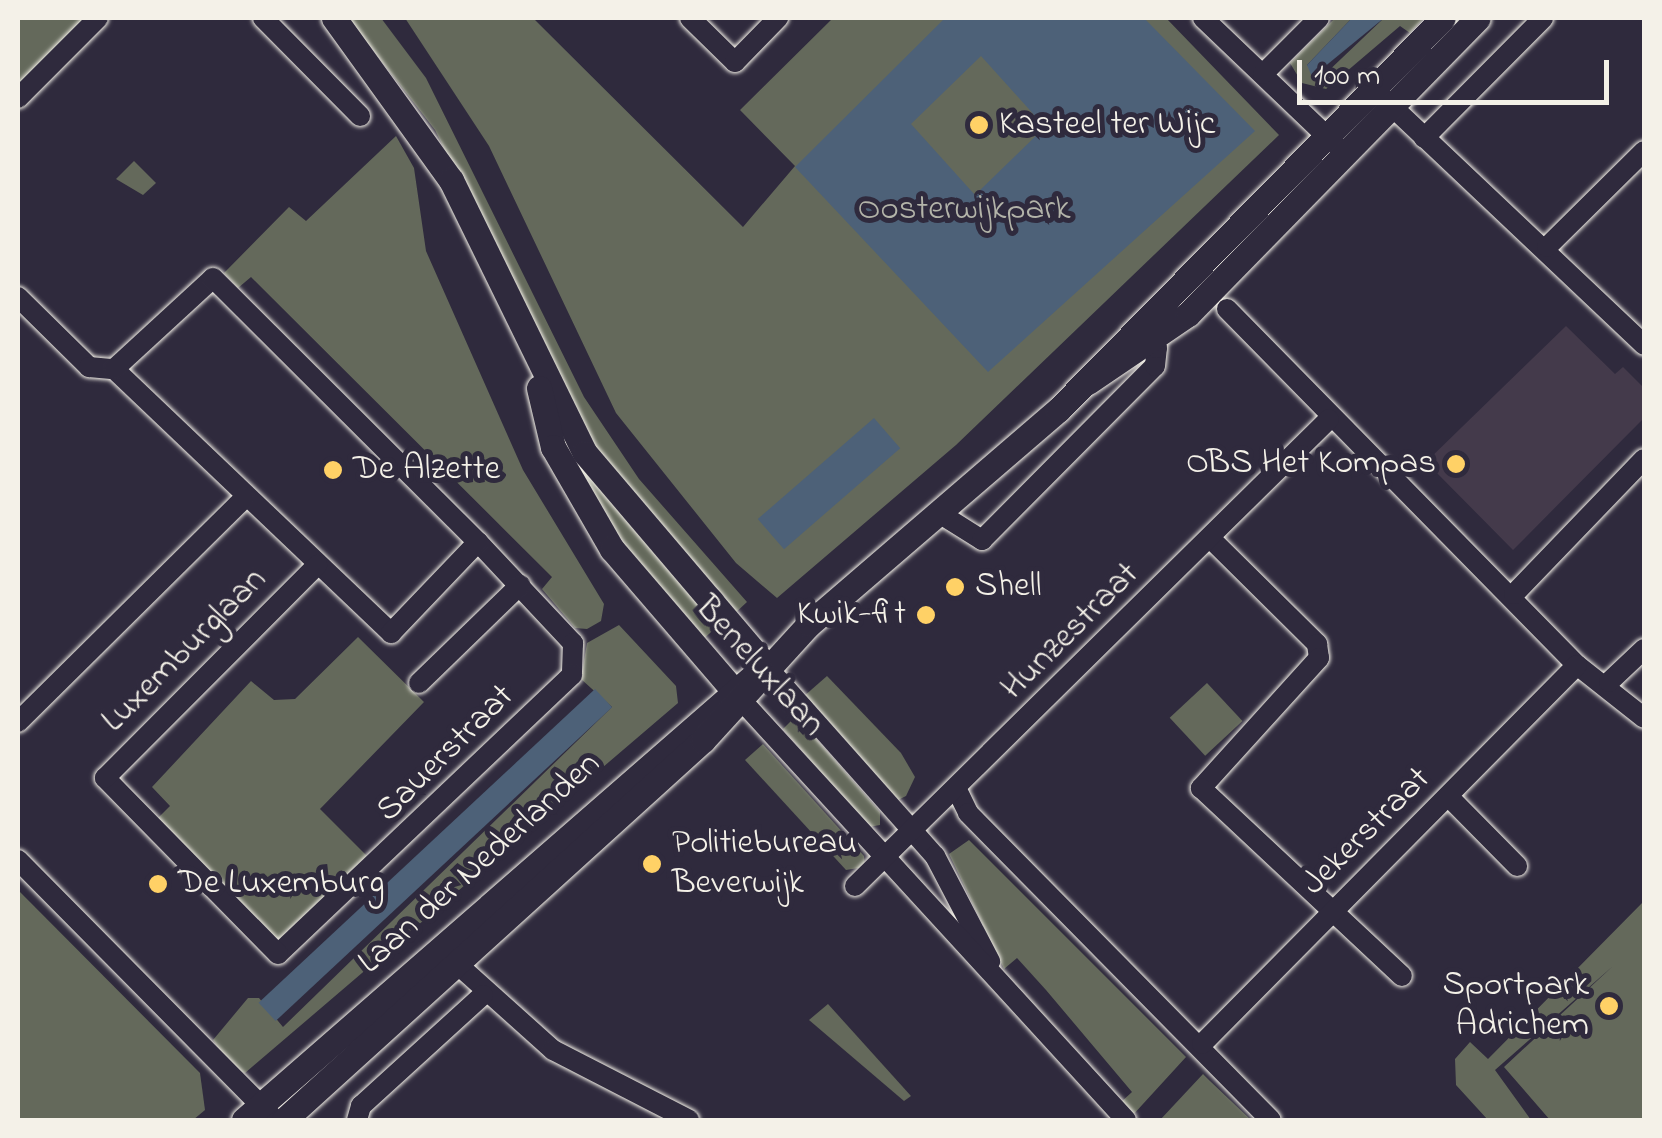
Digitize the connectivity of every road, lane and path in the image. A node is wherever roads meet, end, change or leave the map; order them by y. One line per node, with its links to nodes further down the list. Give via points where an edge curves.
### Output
1 (98, 18): 13 (street)
2 (263, 18): 15 (street)
3 (334, 18): 24 (main road, Beneluxlaan, via 451,180)
4 (690, 18): 10 (street, via 734,62)
5 (1204, 18): 11 (street)
6 (1319, 18): 11 (street)
7 (1444, 18): 12 (main road, Laan der Nederlanden)
8 (1478, 18): 14 (main road, Laan der Nederlanden)
9 (1543, 18): 16 (street)
10 (769, 20)
11 (1263, 74): 17 (street)
12 (1371, 86): 14 (street); 17 (main road, Laan der Nederlanden)
13 (18, 98)
14 (1390, 105): 16 (street); 17 (main road, Laan der Nederlanden)
15 (360, 116)
16 (1424, 138): 19 (street)
17 (1333, 142): 22 (main road, Laan der Nederlanden)
18 (1644, 152): 19 (street)
19 (1546, 248): 23 (street)
20 (18, 297): 25 (street, via 88,366)
21 (1227, 310): 26 (street)
22 (1144, 332): 29 (main road, Laan der Nederlanden); 29 (street, Laan der Nederlanden, via 1155,366 982,540 966,538)
23 (1644, 345)
24 (532, 360): 37 (main road, Beneluxlaan, via 585,453); 40 (main road, Beneluxlaan, via 553,448 612,549)
25 (114, 368): 28 (street); 31 (street, Sauerstraat, via 213,278)
26 (1328, 419): 30 (street, Hunzestraat); 34 (street)
27 (1644, 459): 34 (street)
28 (244, 498): 32 (street); 42 (street)
29 (938, 513): 37 (main road, Laan der Nederlanden)
30 (1210, 538): 43 (street, Hunzestraat); 50 (street, via 1317,644 1319,658 1201,788)
31 (478, 542): 32 (street, via 390,633); 33 (street, Sauerstraat)
32 (317, 565): 51 (street, Luxemburglaan, via 105,778)
33 (520, 585): 39 (street, Sauerstraat); 51 (street, Sauerstraat, via 564,624 578,661 572,675)
34 (1514, 594): 36 (street)
35 (1644, 649): 38 (street)
36 (1577, 665): 38 (street); 44 (street, Jekerstraat)
37 (766, 667): 40 (main road, Laan der Nederlanden); 45 (street, Beneluxlaan)
38 (1609, 682): 41 (street)
39 (419, 683)
40 (738, 695): 46 (street, Beneluxlaan); 52 (main road, Laan der Nederlanden)
41 (1644, 718)
42 (18, 722)
43 (957, 790): 45 (street, Hunzestraat); 56 (street, via 968,813)
44 (1449, 797): 48 (street); 50 (street, Jekerstraat)
45 (911, 831): 46 (street, Hunzestraat); 54 (street, Beneluxlaan, via 935,856)
46 (884, 856): 49 (street, Hunzestraat); 54 (street, Beneluxlaan)
47 (18, 860): 58 (street)
48 (1516, 866)
49 (855, 886)
50 (1329, 916): 53 (street, via 1346,921); 56 (street, Jekerstraat)
51 (278, 954)
52 (448, 956): 55 (street); 58 (main road, Laan der Nederlanden); 59 (main road, Laan der Nederlanden)
53 (1402, 976)
54 (1000, 980): 62 (street, Beneluxlaan)
55 (483, 995): 57 (street, via 553,1050); 60 (street, via 361,1106)
56 (1202, 1044): 63 (street)
57 (655, 1112): 61 (street)
58 (260, 1116)
59 (284, 1120)
60 (357, 1120)
61 (690, 1120)
62 (1126, 1120)
63 (1271, 1120)

